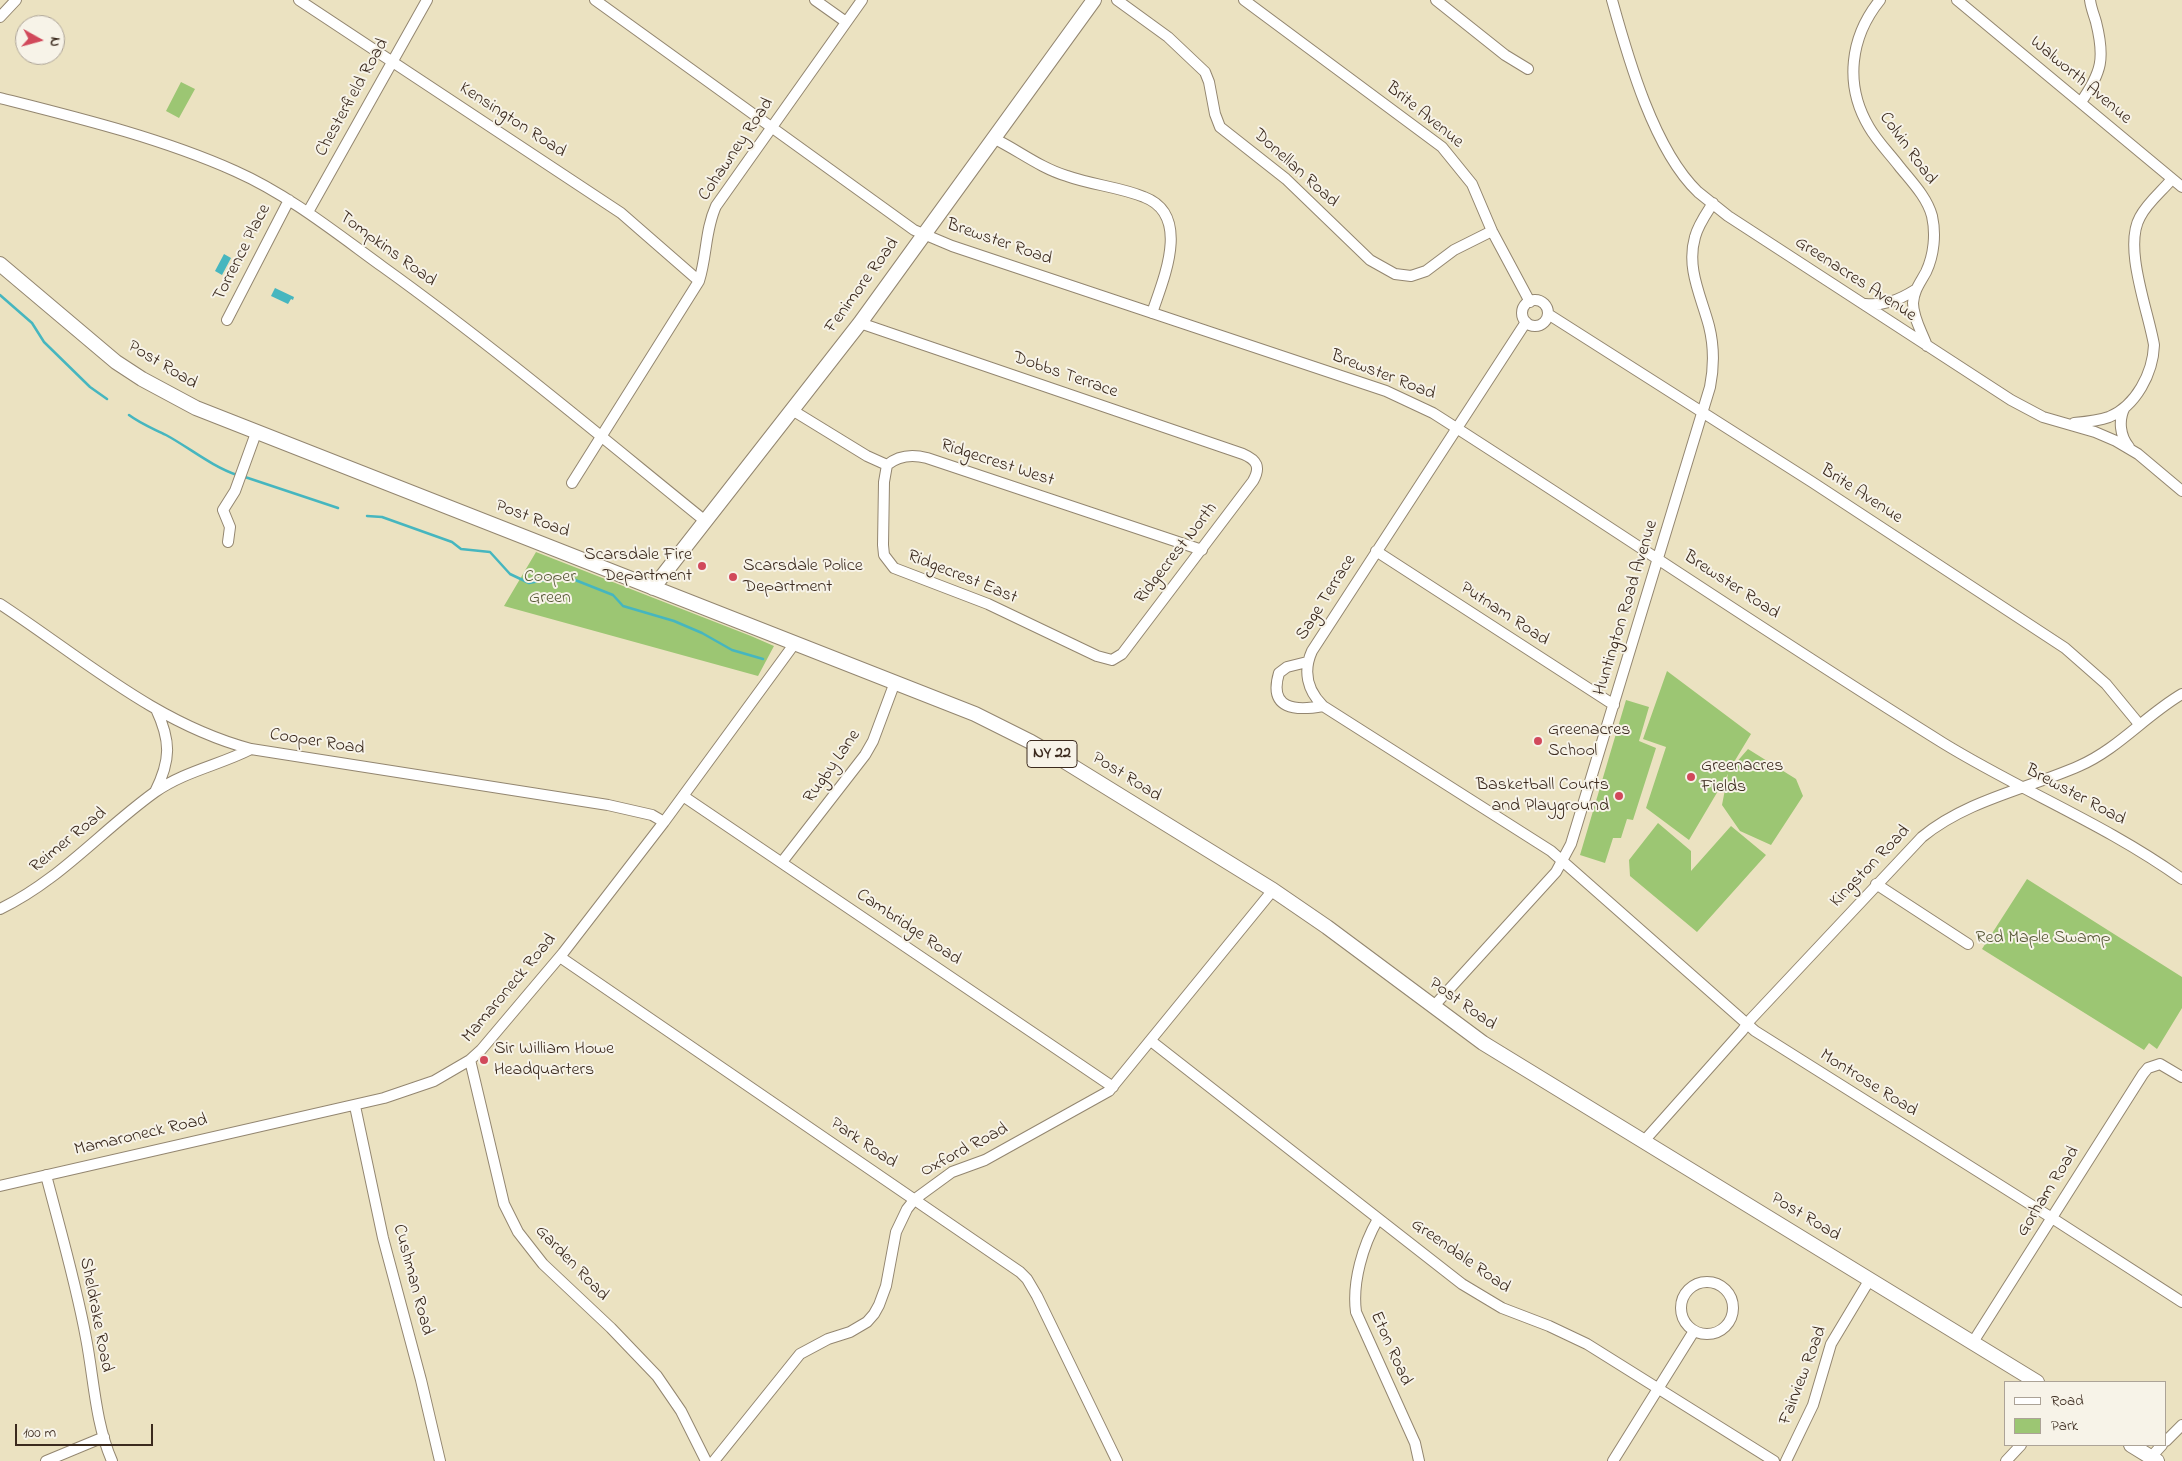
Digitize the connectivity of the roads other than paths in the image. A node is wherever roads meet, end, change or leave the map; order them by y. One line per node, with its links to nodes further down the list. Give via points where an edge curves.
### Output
1 (16, 0): 15 (street)
2 (299, 0): 17 (street, Kensington Road)
3 (426, 0): 17 (street, Chesterfield Road)
4 (595, 0): 21 (street, Brewster Road)
5 (815, 0): 16 (street)
6 (862, 0): 16 (street, Cohawney Road)
7 (1094, 0): 22 (main road, Fenimore Road)
8 (1117, 0): 28 (street, Donellan Road, via 1168,37 1205,72 1220,127 1269,163 1330,224 1380,267 1402,276 1418,274 1462,246)
9 (1244, 0): 28 (street, Brite Avenue, via 1442,147 1472,184)
10 (1436, 0): 18 (street, via 1505,55)
11 (1612, 0): 26 (street, Greenacres Avenue, via 1645,102 1660,136 1686,177)
12 (1880, 0): 32 (street, Colvin Road, via 1861,30 1854,57 1853,81 1858,105 1870,129 1918,190 1931,215 1933,250)
13 (1957, 0): 20 (street, Walworth Avenue)
14 (2090, 0): 20 (street, via 2101,64 2096,80)
15 (0, 17)
16 (846, 22): 21 (street, Cohawney Road)
17 (392, 61): 27 (street, Chesterfield Road); 31 (street, Kensington Road, via 621,213)
18 (1528, 69)
19 (0, 98): 25 (street, Tompkins Road, via 127,132 189,153 237,171)
20 (2081, 102): 23 (street, Walworth Avenue)
21 (770, 127): 29 (street, Brewster Road); 31 (street, Cohawney Road, via 711,216)
22 (992, 138): 29 (main road, Fenimore Road); 35 (street, via 1066,176 1137,194 1152,200 1161,209 1169,226 1171,242 1168,265)
23 (2172, 179): 24 (street, Walworth Avenue); 41 (street, via 2145,209 2135,227 2134,249 2151,328 2153,355 2144,382)
24 (2182, 187)
25 (289, 200): 27 (street, Tompkins Road); 37 (street, Torrence Place)
26 (1713, 203): 34 (street, Greenacres Avenue); 43 (street, Huntington Road Avenue, via 1697,229 1692,253 1713,352 1712,377)
27 (308, 212): 47 (street, Tompkins Road, via 440,308)
28 (1492, 232): 33 (street, Brite Avenue)
29 (924, 234): 35 (street, Brewster Road); 39 (main road, Fenimore Road)
30 (0, 264): 46 (main road, Post Road / NY 22, via 94,345 142,379 196,408)
31 (699, 281): 47 (street, Cohawney Road)
32 (1915, 290): 34 (street, via 1886,304); 40 (street, Colvin Road, via 1913,305)
33 (1530, 302): 36 (street, Brite Avenue, via 1540,302); 38 (street, via 1523,310)
34 (1863, 304): 40 (street, Greenacres Avenue)
35 (1152, 312): 45 (street, Brewster Road, via 1386,391 1433,413)
36 (1548, 314): 38 (street, via 1545,322 1537,326); 43 (street, Brite Avenue)
37 (226, 320)
38 (1526, 322): 45 (street, Sage Terrace)
39 (860, 323): 42 (main road, Fenimore Road); 49 (street, Dobbs Terrace, via 1243,454)
40 (1927, 346): 44 (street, Greenacres Avenue, via 2030,412)
41 (2126, 406): 44 (street, via 2116,414 2098,420); 48 (street, via 2121,430)
42 (792, 410): 50 (street); 53 (main road, Fenimore Road)
43 (1703, 413): 57 (street, Huntington Road Avenue); 68 (street, Brite Avenue, via 2065,648 2106,684)
44 (2064, 423): 48 (street, Greenacres Avenue, via 2095,432)
45 (1456, 428): 56 (street, Sage Terrace); 57 (street, Brewster Road)
46 (256, 433): 54 (street, via 239,481 223,510 230,526); 58 (main road, Post Road / NY 22)
47 (601, 437): 51 (street, Cohawney Road); 53 (street, Tompkins Road)
48 (2131, 450): 52 (street, Greenacres Avenue)
49 (1258, 464): 55 (street, Ridgecrest North, via 1253,481)
50 (887, 465): 55 (street, Ridgecrest West, via 900,457 915,455 927,458); 61 (street, Ridgecrest East, via 883,545 884,555 894,568 988,604 1097,656)
51 (572, 483)
52 (2182, 490)
53 (704, 520): 58 (main road, Fenimore Road)
54 (228, 542)
55 (1202, 550): 61 (street, Ridgecrest North)
56 (1376, 551): 62 (street, Sage Terrace); 65 (street, Putnam Road)
57 (1659, 559): 65 (street, Huntington Road Avenue); 70 (street, Brewster Road, via 1945,744)
58 (653, 588): 60 (main road, Post Road / NY 22)
59 (0, 604): 67 (street, Cooper Road, via 120,688)
60 (795, 643): 63 (main road, Post Road / NY 22); 72 (street, Mamaroneck Road)
61 (1116, 659)
62 (1307, 662): 66 (street, Sage Terrace, via 1311,690); 66 (street, via 1287,667 1279,674 1276,690 1289,708 1306,710)
63 (895, 682): 75 (street, Rugby Lane, via 865,755); 78 (main road, Post Road / NY 22, via 975,714 1031,742)
64 (2182, 694): 68 (street, Kingston Road)
65 (1614, 705): 74 (street, Huntington Road Avenue)
66 (1323, 706): 74 (street, Sage Terrace)
67 (156, 709): 69 (street, Cooper Road, via 212,736); 71 (street, Reimer Road, via 168,748 163,775)
68 (2139, 724): 70 (street, Kingston Road, via 2095,758)
69 (252, 749): 71 (street, Reimer Road, via 176,779); 73 (street, Cooper Road, via 608,805 652,815)
70 (2022, 787): 76 (street, Brewster Road, via 2154,858); 77 (street, Kingston Road, via 1940,823)
71 (154, 792): 79 (street, Reimer Road, via 40,886)
72 (684, 796): 73 (street, Mamaroneck Road); 75 (street, Cambridge Road)
73 (664, 822): 81 (street, Mamaroneck Road)
74 (1563, 860): 82 (street, Huntington Road Avenue, via 1556,872); 83 (street, Montrose Road)
75 (782, 862): 87 (street, Cambridge Road)
76 (2182, 879)
77 (1876, 884): 80 (street); 83 (street, Kingston Road)
78 (1273, 890): 82 (main road, Post Road / NY 22); 84 (street, Oxford Road)
79 (0, 909)
80 (1968, 944)
81 (560, 957): 85 (street, Mamaroneck Road); 92 (street, Park Road)
82 (1433, 1007): 89 (main road, Post Road / NY 22, via 1483,1043)
83 (1747, 1024): 89 (street, Kingston Road); 93 (street, Montrose Road, via 1785,1052)
84 (1151, 1041): 87 (street, Oxford Road); 94 (street, Greendale Road)
85 (470, 1060): 88 (street, Mamaroneck Road, via 420,1087); 111 (street, Garden Road, via 504,1204 518,1232 543,1264 663,1383)
86 (2182, 1078): 93 (street, Gorham Road, via 2166,1067 2156,1065 2148,1068)
87 (1113, 1087): 92 (street, Oxford Road, via 985,1160 952,1172)
88 (355, 1106): 90 (street, Mamaroneck Road); 110 (street, Cushman Road, via 383,1238)
89 (1644, 1141): 95 (main road, Post Road / NY 22)
90 (46, 1175): 91 (street, Mamaroneck Road); 102 (street, Sheldrake Road, via 79,1306)
91 (0, 1186)
92 (915, 1199): 112 (street, Oxford Road, via 896,1232 886,1286 874,1314 850,1332 800,1354); 113 (street, Park Road, via 1010,1264 1027,1280)
93 (2052, 1218): 96 (street, Montrose Road); 98 (street, Gorham Road)
94 (1378, 1219): 100 (street, Greendale Road, via 1482,1296 1502,1308 1587,1344); 114 (street, Eton Road, via 1358,1273 1356,1312 1415,1442)
95 (1870, 1279): 98 (main road, Post Road / NY 22); 117 (street, Fairview Road, via 1831,1344 1810,1412)
96 (2182, 1302)
97 (1694, 1331): 97 (street, via 1713,1334 1721,1331 1732,1318 1733,1301 1724,1288 1700,1283 1684,1296 1682,1316); 100 (street)
98 (1974, 1342): 99 (main road, Post Road / NY 22)
99 (2035, 1381)
100 (1658, 1388): 115 (street); 116 (street, Greendale Road)
101 (2182, 1425): 103 (street)
102 (104, 1437): 108 (street); 109 (street, Sheldrake Road)
103 (2167, 1440)
104 (2020, 1446): 118 (street)
105 (2133, 1446): 107 (main road)
106 (2161, 1446): 107 (street)
107 (2152, 1458)
108 (46, 1461)
109 (112, 1461)
110 (440, 1461)
111 (706, 1461)
112 (714, 1461)
113 (1118, 1461)
114 (1420, 1461)
115 (1613, 1461)
116 (1774, 1461)
117 (1786, 1461)
118 (2006, 1461)

